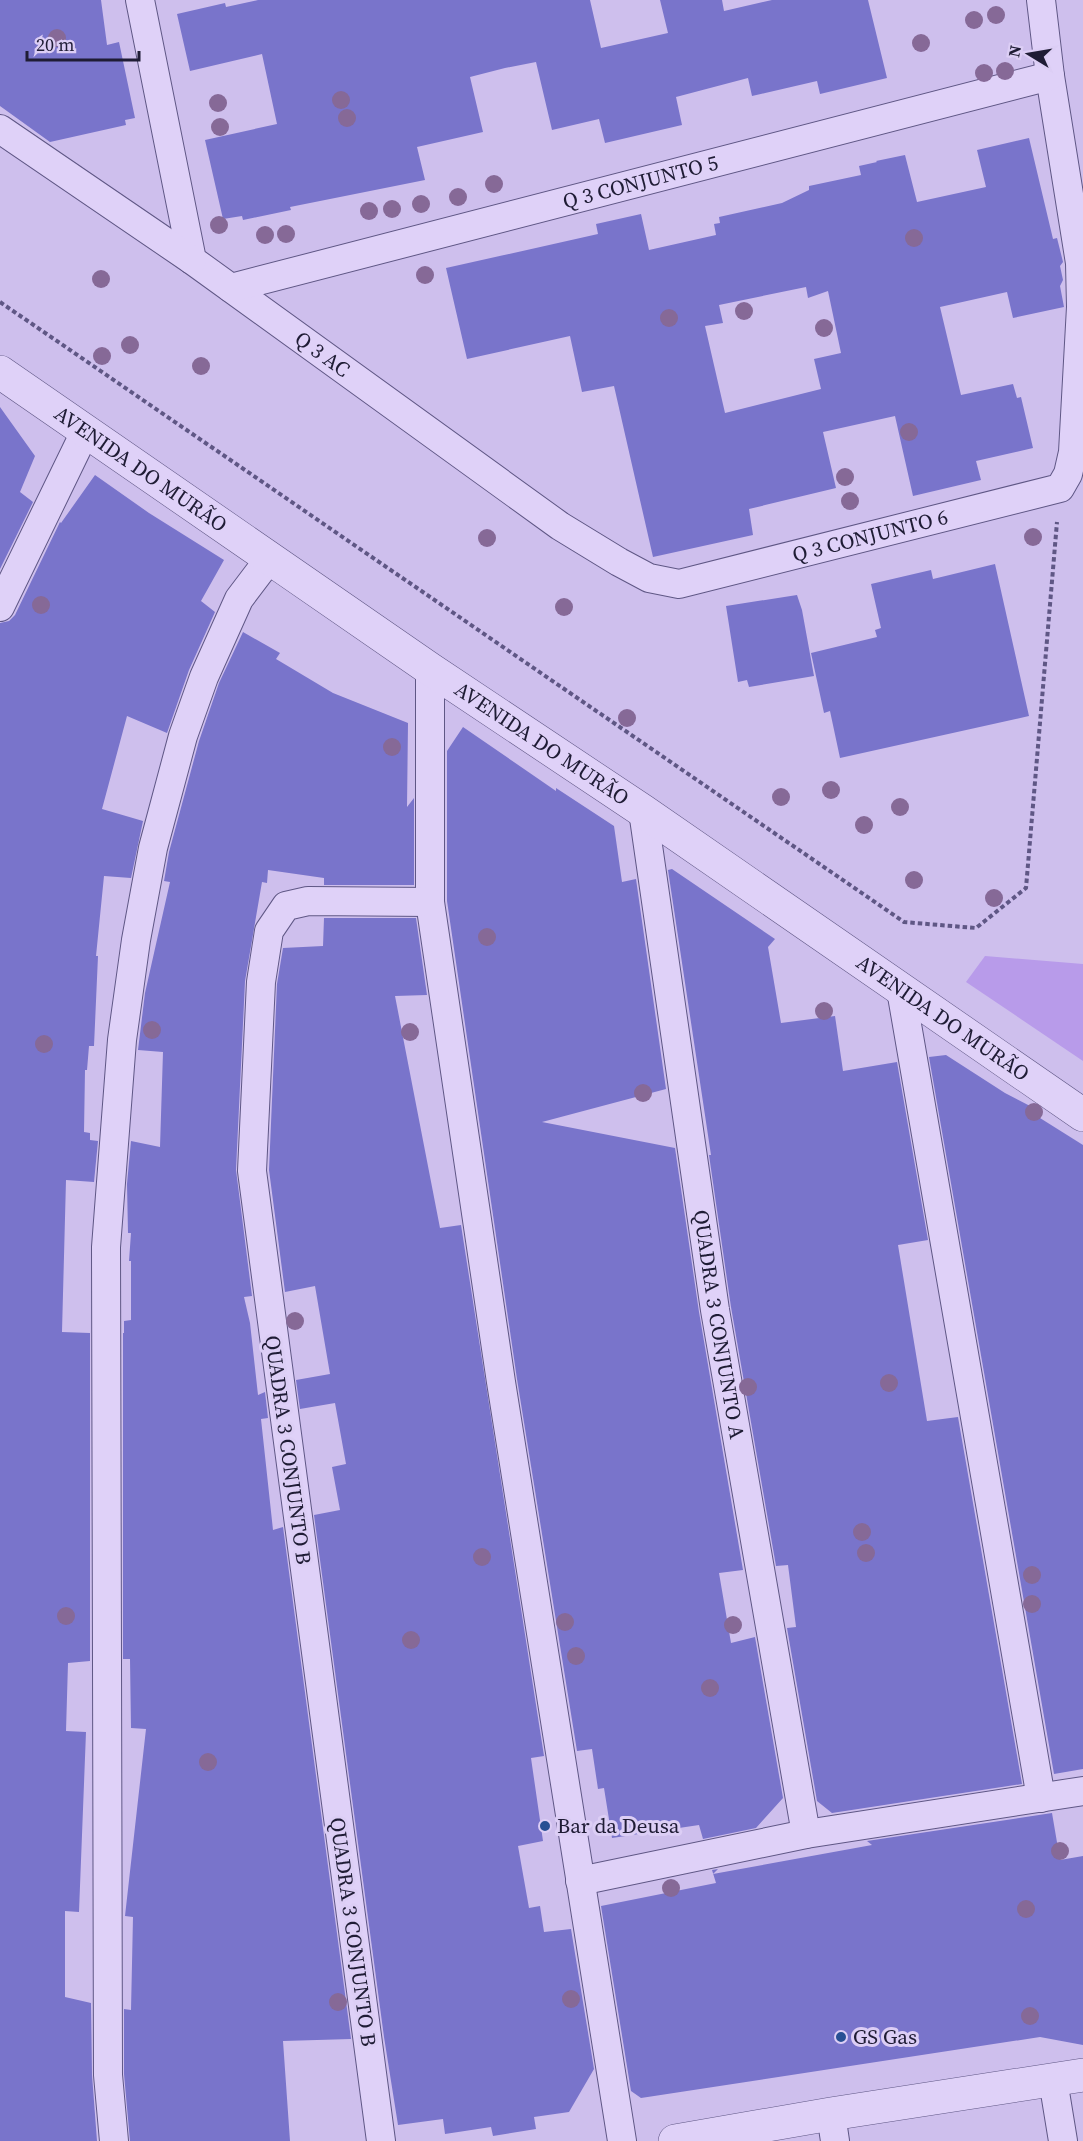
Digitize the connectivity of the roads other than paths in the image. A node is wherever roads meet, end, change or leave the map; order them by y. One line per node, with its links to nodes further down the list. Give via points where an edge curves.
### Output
1 (140, 0): 5 (street)
2 (1041, 0): 3 (street)
3 (1050, 76): 6 (street, Q 3 CONJUNTO 5); 10 (street, Q 3 CONJUNTO 6, via 1080,274 1081,307 1072,452 1068,474 1060,488)
4 (0, 129): 5 (street, Q 3 AC)
5 (192, 260): 6 (street, Q 3 AC)
6 (231, 288): 10 (street, Q 3 AC, via 560,526 649,578)
7 (0, 372): 8 (street, AVENIDA DO MURÃO)
8 (85, 432): 9 (street, AVENIDA DO MURÃO); 11 (street)
9 (270, 558): 12 (street, AVENIDA DO MURÃO); 23 (street, via 239,599 183,736 153,848 122,1040 106,1247 108,2075)
10 (679, 584)
11 (0, 607)
12 (430, 669): 13 (street, AVENIDA DO MURÃO); 14 (street)
13 (643, 812): 15 (street, AVENIDA DO MURÃO); 19 (street, QUADRA 3 CONJUNTO A, via 715,1310)
14 (430, 902): 20 (street); 24 (street, QUADRA 3 CONJUNTO B, via 308,901 286,906 269,931 261,982 253,1137 252,1172 262,1258)
15 (901, 990): 16 (street, AVENIDA DO MURÃO); 18 (street)
16 (1083, 1114)
17 (1083, 1791): 18 (street)
18 (1041, 1798): 19 (street)
19 (806, 1834): 20 (street)
20 (580, 1881): 25 (street)
21 (1068, 2078): 22 (street); 27 (street)
22 (833, 2127): 26 (street)
23 (114, 2141)
24 (381, 2141)
25 (622, 2141)
26 (675, 2141)
27 (1064, 2141)

